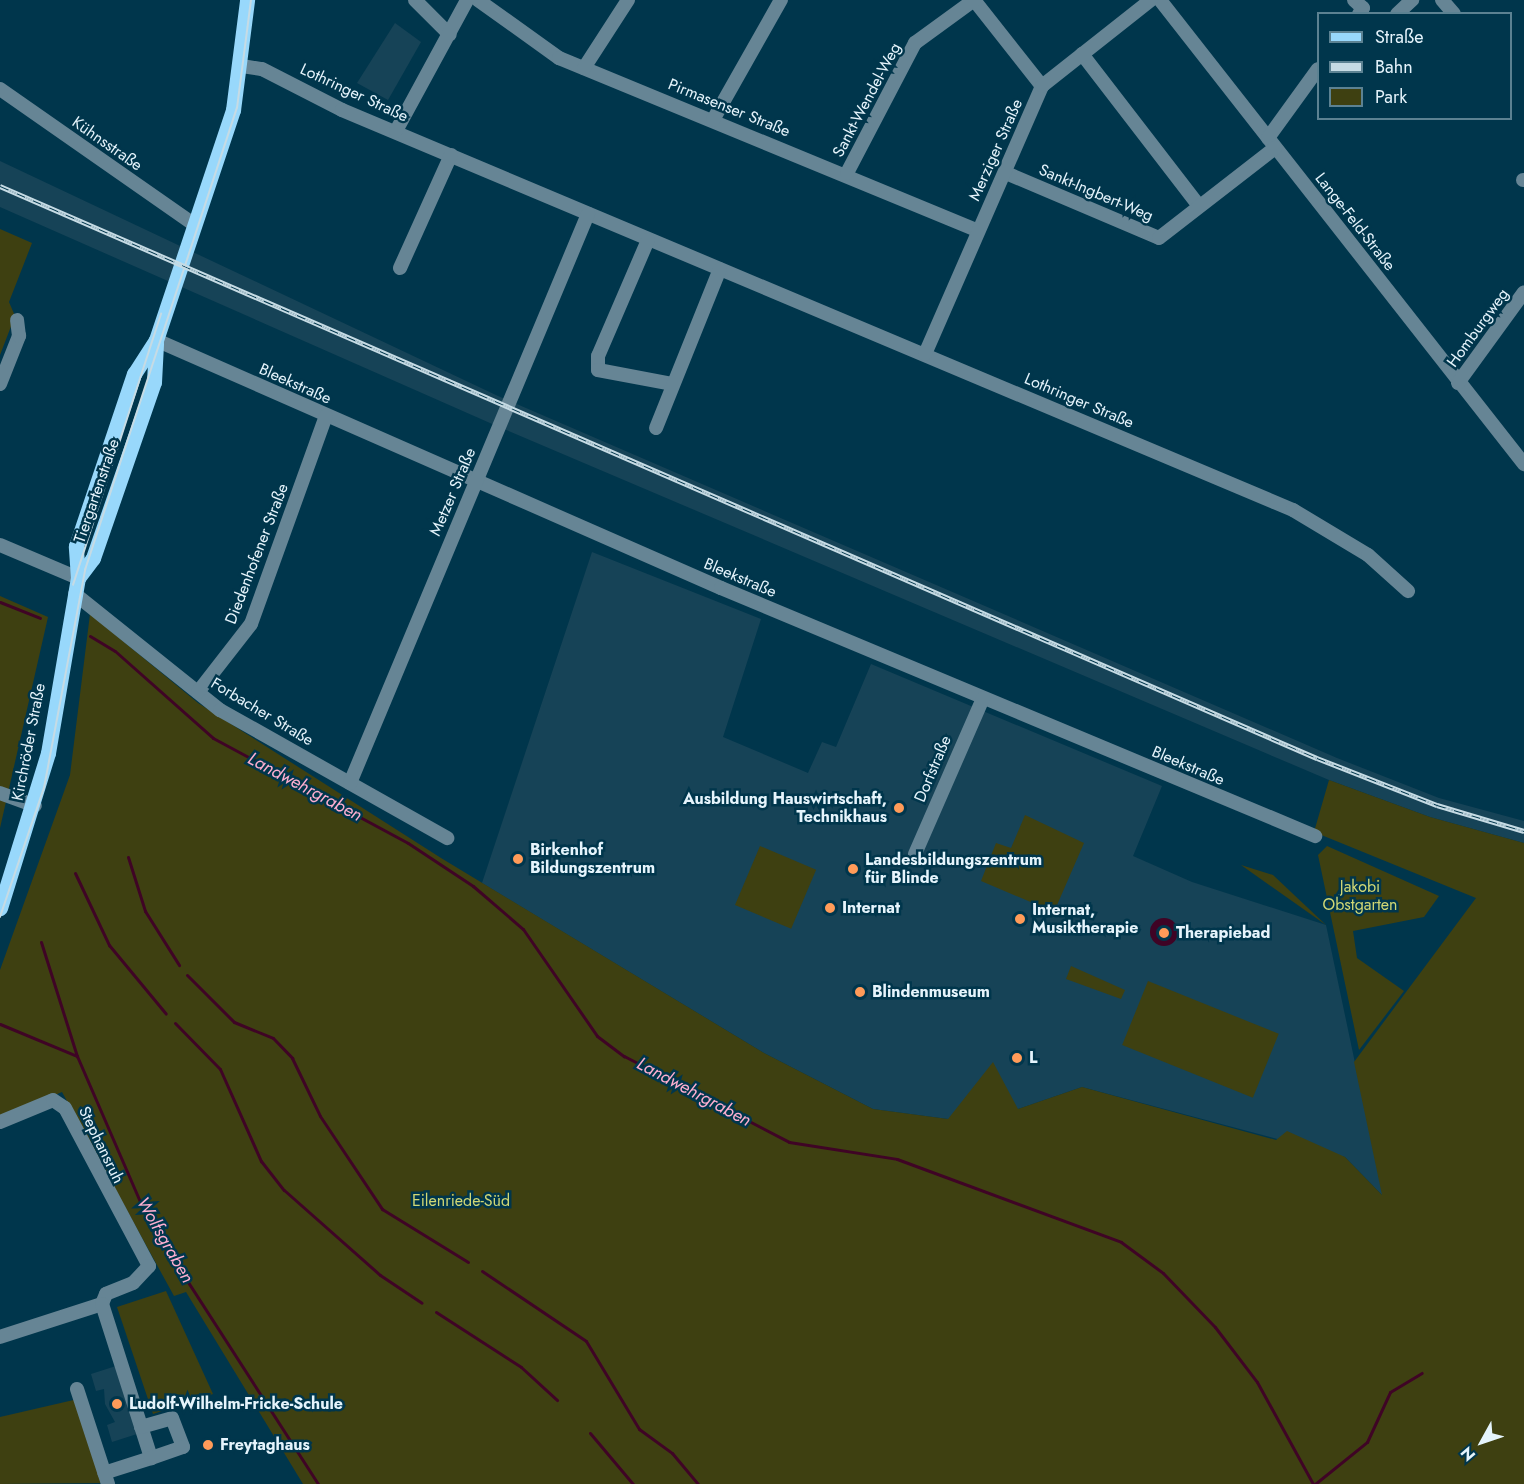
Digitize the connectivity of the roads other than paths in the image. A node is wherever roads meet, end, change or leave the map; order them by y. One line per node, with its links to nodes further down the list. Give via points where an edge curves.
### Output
1 (247, 0): 16 (main road, Tiergartenstraße)
2 (415, 0): 14 (street)
3 (467, 0): 14 (street)
4 (478, 0): 17 (street, Pirmasenser Straße, via 559,58)
5 (627, 0): 17 (street)
6 (781, 0): 21 (street)
7 (974, 0): 19 (street); 25 (street, Sankt-Wendel-Weg, via 915,43)
8 (1151, 0): 15 (street, Merziger Straße)
9 (1160, 0): 23 (street, Lange-Feld-Straße)
10 (1412, 0): 12 (street)
11 (1442, 0): 13 (street)
12 (1399, 12)
13 (1452, 12)
14 (450, 35): 22 (street)
15 (1082, 54): 19 (street, Merziger Straße); 27 (street)
16 (242, 66): 22 (street, Lothringer Straße, via 262,69); 29 (main road, Tiergartenstraße)
17 (584, 68): 21 (street, Pirmasenser Straße)
18 (1317, 71): 23 (street, Sankt-Ingbert-Weg)
19 (1042, 86): 26 (street, Merziger Straße)
20 (0, 89): 29 (street, Kühnsstraße)
21 (713, 120): 25 (street, Pirmasenser Straße)
22 (396, 132): 24 (street, Lothringer Straße)
23 (1271, 143): 27 (street, Sankt-Ingbert-Weg); 38 (street, Lange-Feld-Straße)
24 (451, 155): 28 (street, Lothringer Straße); 32 (street)
25 (847, 173): 30 (street, Pirmasenser Straße)
26 (1006, 173): 27 (street, Sankt-Ingbert-Weg, via 1159,238); 30 (street, Merziger Straße)
27 (1199, 206)
28 (588, 214): 31 (street, Lothringer Straße); 44 (street, Metzer Straße)
29 (195, 225): 36 (main road, Tiergartenstraße)
30 (978, 231): 37 (street, Merziger Straße)
31 (648, 240): 33 (street, Lothringer Straße); 40 (street, via 598,356 598,370)
32 (400, 268)
33 (720, 269): 37 (street, Lothringer Straße); 40 (street)
34 (1524, 292): 38 (street, Homburgweg)
35 (17, 320): 39 (street, via 19,336)
36 (156, 340): 41 (street, Bleekstraße); 46 (main road, Tiergartenstraße, via 154,382 93,558)
37 (925, 354): 47 (street, Lothringer Straße, via 1293,510 1368,555)
38 (1458, 383): 43 (street, Lange-Feld-Straße)
39 (0, 384)
40 (672, 384): 42 (street)
41 (326, 416): 44 (street, Bleekstraße); 49 (street, Diedenhofener Straße, via 251,624)
42 (656, 428)
43 (1524, 464)
44 (476, 481): 50 (street, Bleekstraße); 51 (street, Metzer Straße)
45 (0, 545): 46 (street)
46 (78, 578): 48 (main road, Kirchröder Straße)
47 (1408, 591)
48 (75, 594): 49 (street, Forbacher Straße); 53 (main road, Kirchröder Straße)
49 (198, 692): 51 (street, Forbacher Straße)
50 (983, 698): 54 (street, Bleekstraße); 56 (street, Dorfstraße)
51 (350, 783): 55 (street, Forbacher Straße)
52 (0, 793): 53 (street)
53 (35, 806): 57 (main road, Kirchröder Straße)
54 (1315, 836)
55 (447, 838)
56 (915, 854)
57 (0, 908)
58 (0, 1122): 59 (street, Stephansruh, via 53,1100 66,1108 149,1266 133,1283 106,1294)
59 (102, 1304): 60 (street, Stephansruh); 62 (street)
60 (0, 1337)
61 (77, 1389): 64 (street)
62 (141, 1427): 63 (street); 63 (street, via 172,1418 183,1447)
63 (151, 1458): 64 (street)
64 (106, 1478)

